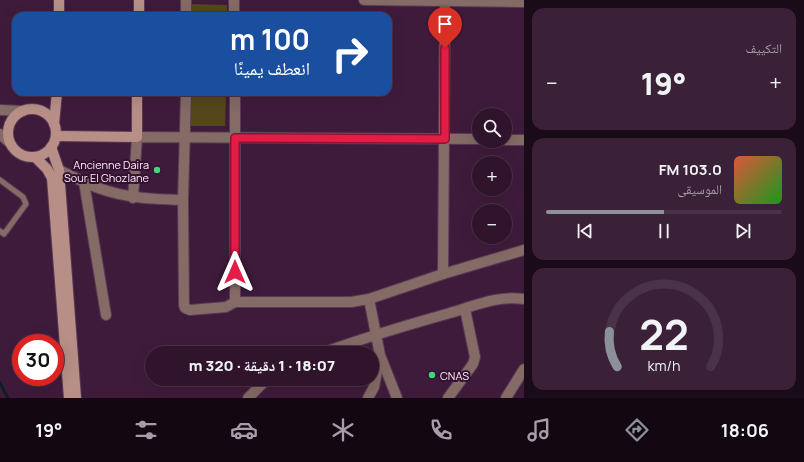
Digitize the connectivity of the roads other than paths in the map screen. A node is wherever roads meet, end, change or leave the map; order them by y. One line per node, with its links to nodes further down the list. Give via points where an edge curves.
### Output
1 (59, 0): 8 (main road)
2 (139, 0): 9 (main road)
3 (186, 0): 10 (street)
4 (234, 0): 11 (street)
5 (364, 0): 6 (street)
6 (445, 2): 7 (street); 24 (street)
7 (524, 2)
8 (59, 12)
9 (138, 12)
10 (186, 12)
11 (234, 12)
12 (57, 96): 18 (main road)
13 (138, 96): 21 (main road)
14 (186, 96): 22 (street)
15 (235, 96): 23 (street)
16 (0, 110): 17 (street)
17 (22, 111): 18 (main road, via 39,110); 28 (main road, via 10,124)
18 (54, 124): 20 (main road)
19 (0, 134): 28 (street)
20 (56, 136): 21 (main road); 29 (main road)
21 (137, 137): 22 (street); 34 (street)
22 (185, 138): 23 (street); 35 (street)
23 (235, 138): 24 (street); 41 (street)
24 (445, 139): 25 (street); 38 (street)
25 (472, 140)
26 (512, 140): 27 (street)
27 (524, 140)
28 (9, 142): 30 (main road, via 19,154)
29 (52, 147): 30 (main road); 31 (main road)
30 (36, 158): 49 (main road, via 52,178)
31 (59, 170): 33 (street); 50 (main road)
32 (0, 180): 36 (lane, via 22,197 26,204 4,234)
33 (84, 182): 34 (street, via 108,192); 43 (street)
34 (133, 198): 35 (street)
35 (183, 200): 41 (street, via 186,308 190,310 226,307)
36 (0, 231)
37 (524, 250): 38 (street)
38 (443, 274): 39 (street)
39 (369, 299): 41 (street, via 352,302); 44 (street)
40 (524, 299): 42 (street, via 510,297)
41 (235, 302)
42 (464, 309): 44 (street); 54 (street, via 475,357 473,364)
43 (106, 315)
44 (377, 333): 45 (street); 46 (street)
45 (341, 346)
46 (380, 355): 52 (street, via 374,387); 53 (street)
47 (524, 369): 55 (street)
48 (260, 386): 51 (street)
49 (69, 398)
50 (76, 398)
51 (248, 398)
52 (368, 398)
53 (397, 398)
54 (448, 398)
55 (506, 398)

